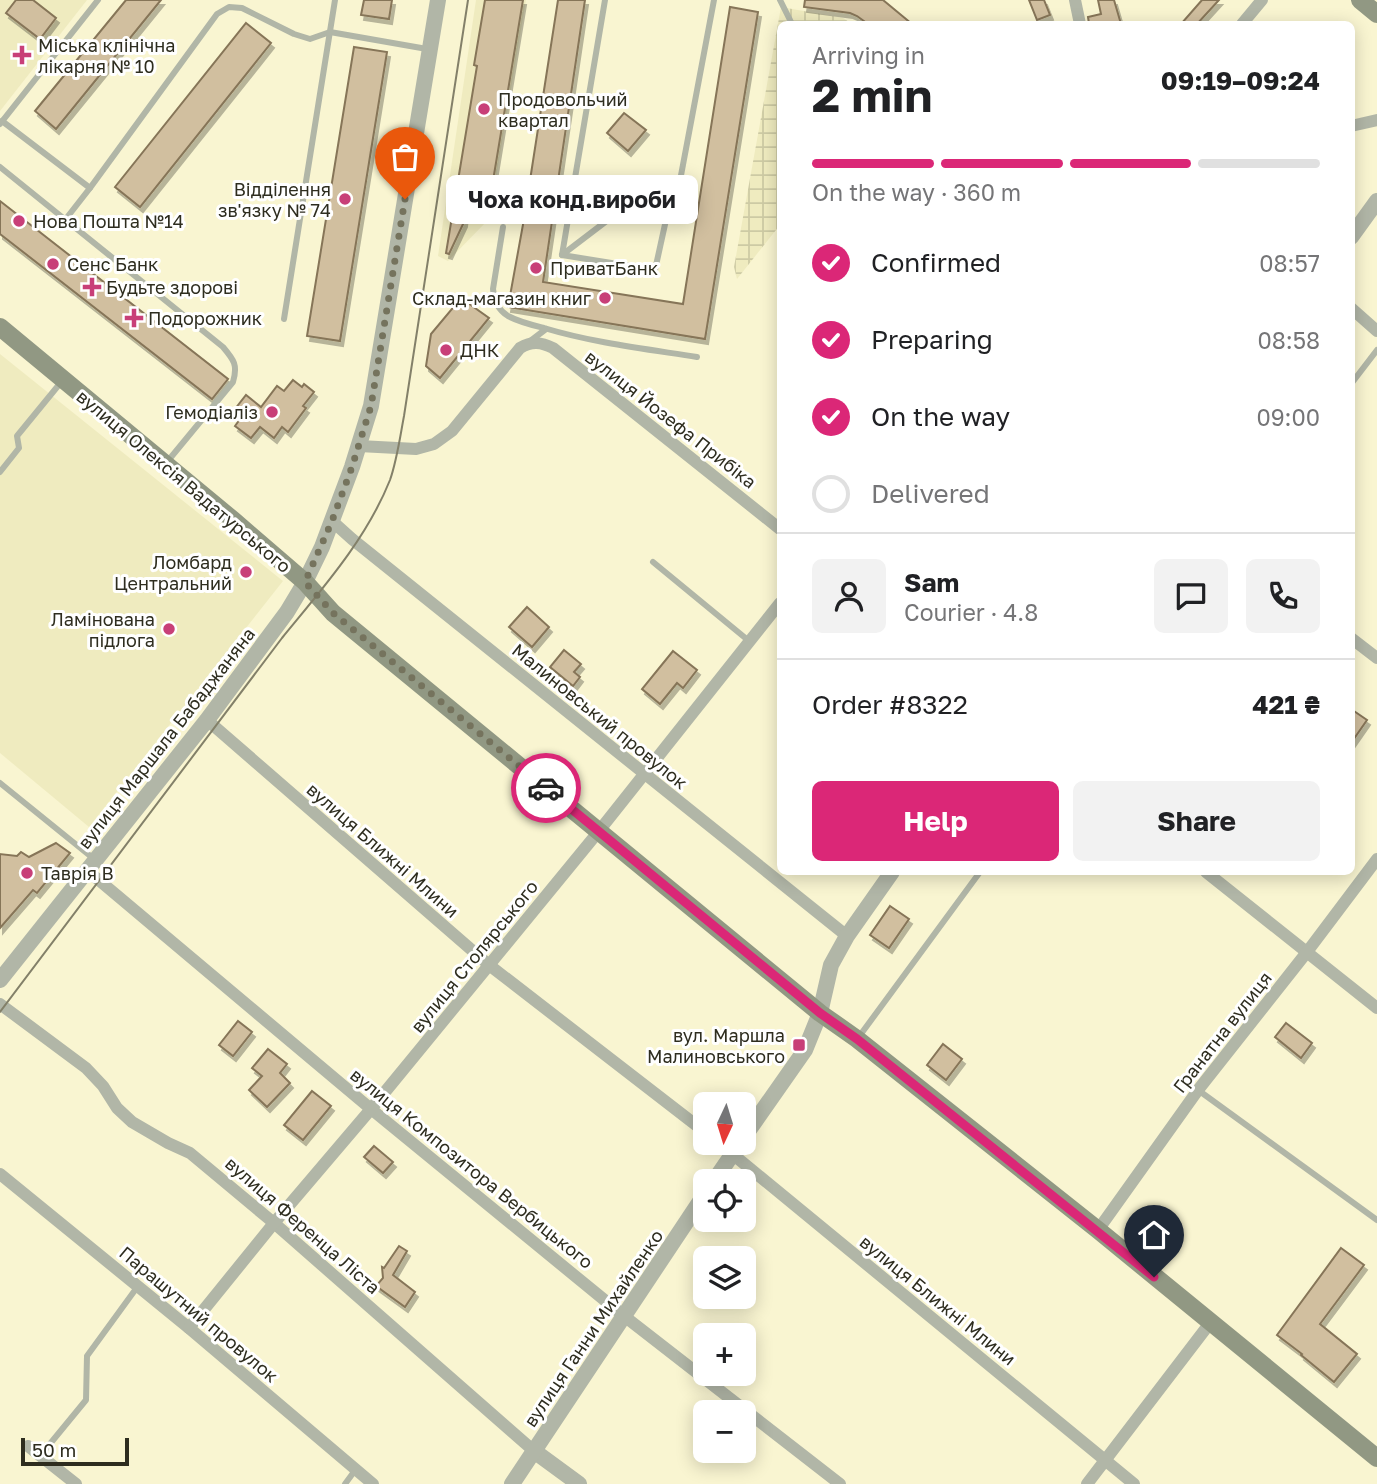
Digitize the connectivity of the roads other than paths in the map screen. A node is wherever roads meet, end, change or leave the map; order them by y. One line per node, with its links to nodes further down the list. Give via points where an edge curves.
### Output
1 (98, 0): 17 (lane)
2 (335, 0): 14 (lane)
3 (438, 0): 15 (street, вулиця Маршала Бабаджаняна)
4 (605, 0): 26 (lane)
5 (714, 0): 21 (lane, via 679,186)
6 (780, 0): 11 (lane)
7 (1075, 0): 12 (street)
8 (1262, 0): 13 (street)
9 (1360, 0): 10 (main road)
10 (1377, 14)
11 (790, 21)
12 (1079, 21)
13 (1244, 21)
14 (330, 32): 15 (lane); 20 (lane, via 310,39 242,8 229,7 217,15); 28 (lane)
15 (429, 49): 37 (street, вулиця Маршала Бабаджаняна, via 371,406)
16 (1377, 120): 18 (street)
17 (1, 123): 20 (lane)
18 (1355, 125)
19 (0, 167): 23 (lane)
20 (90, 188): 23 (lane)
21 (671, 197): 26 (lane, via 642,194); 26 (lane, via 655,270)
22 (1377, 201): 25 (street)
23 (65, 220): 38 (lane, via 223,347 235,364 233,382)
24 (503, 227): 30 (lane, via 494,299 507,315)
25 (1355, 231)
26 (562, 255)
27 (1355, 312): 31 (street)
28 (284, 319)
29 (0, 327): 35 (main road, вулиця Олексія Вадатурського)
30 (546, 329): 32 (lane); 34 (lane)
31 (1377, 331)
32 (533, 343): 37 (street, via 520,348 452,431 434,444 416,449); 41 (street, вулиця Йозефа Прибіка, via 553,348)
33 (1377, 350): 36 (lane)
34 (697, 357)
35 (63, 379): 38 (main road, вулиця Олексія Вадатурського); 39 (lane, via 17,436 19,448)
36 (1355, 379)
37 (359, 446): 40 (street, вулиця Маршала Бабаджаняна)
38 (166, 464): 43 (main road, вулиця Олексія Вадатурського)
39 (0, 472)
40 (332, 521): 43 (street, вулиця Маршала Бабаджаняна); 49 (street, Малиновський провулок)
41 (777, 526)
42 (653, 562): 45 (lane)
43 (305, 582): 48 (street, вулиця Маршала Бабаджаняна); 51 (main road, вулиця Олексія Вадатурського, via 333,613)
44 (777, 607): 45 (street, вулиця Столярського)
45 (749, 641): 49 (street, вулиця Столярського)
46 (1355, 641): 47 (street)
47 (1377, 657)
48 (207, 720): 53 (street, вулиця Маршала Бабаджаняна); 59 (street, вулиця Ближні Млини)
49 (644, 773): 51 (street, вулиця Столярського); 57 (street, Малиновський провулок)
50 (0, 783): 53 (lane)
51 (599, 831): 59 (street, вулиця Столярського); 63 (main road, вулиця Олексія Вадатурського)
52 (1377, 859): 58 (street, Гранатна вулиця)
53 (92, 866): 60 (street, вулиця Маршала Бабаджаняна); 66 (street, вулиця Композитора Вербицького)
54 (890, 875): 57 (street)
55 (978, 875): 64 (lane)
56 (1210, 875): 58 (street)
57 (848, 936): 63 (street, via 831,965)
58 (1307, 952): 62 (street); 65 (street, Гранатна вулиця)
59 (489, 965): 66 (street, вулиця Столярського); 68 (street, вулиця Ближні Млини)
60 (0, 980)
61 (0, 1004): 73 (street, вулиця Ференца Ліста, via 86,1068 132,1122 190,1153)
62 (1377, 1008)
63 (820, 1013): 64 (main road, вулиця Олексія Вадатурського); 67 (street, via 805,1050)
64 (857, 1039): 74 (main road, вулиця Олексія Вадатурського)
65 (1198, 1090): 72 (lane); 74 (street, Гранатна вулиця)
66 (371, 1109): 73 (street, вулиця Столярського); 76 (street, вулиця Композитора Вербицького)
67 (756, 1120)
68 (693, 1123)
69 (741, 1155): 83 (street, вулиця Ближні Млини)
70 (0, 1174): 75 (street, Парашутний провулок)
71 (693, 1212): 76 (street, вулиця Ганни Михайленко)
72 (1377, 1220)
73 (274, 1223): 78 (street, вулиця Столярського); 80 (street, вулиця Ференца Ліста)
74 (1098, 1230): 77 (main road, вулиця Олексія Вадатурського)
75 (138, 1286): 78 (street, Парашутний провулок); 81 (lane, via 87,1356 86,1400)
76 (624, 1316): 80 (street, вулиця Ганни Михайленко); 90 (street, вулиця Композитора Вербицького)
77 (1210, 1323): 82 (main road, вулиця Олексія Вадатурського); 83 (street)
78 (189, 1328): 84 (street, Парашутний провулок)
79 (28, 1446): 81 (street)
80 (534, 1451): 88 (street, вулиця Ганни Михайленко); 89 (street, вулиця Ференца Ліста)
81 (40, 1456): 85 (street)
82 (1377, 1458)
83 (1106, 1460): 91 (street); 92 (street, вулиця Ближні Млини)
84 (356, 1469): 86 (lane); 87 (street, Парашутний провулок)
85 (76, 1484)
86 (345, 1484)
87 (373, 1484)
88 (512, 1484)
89 (579, 1484)
90 (840, 1484)
91 (1087, 1484)
92 (1134, 1484)

